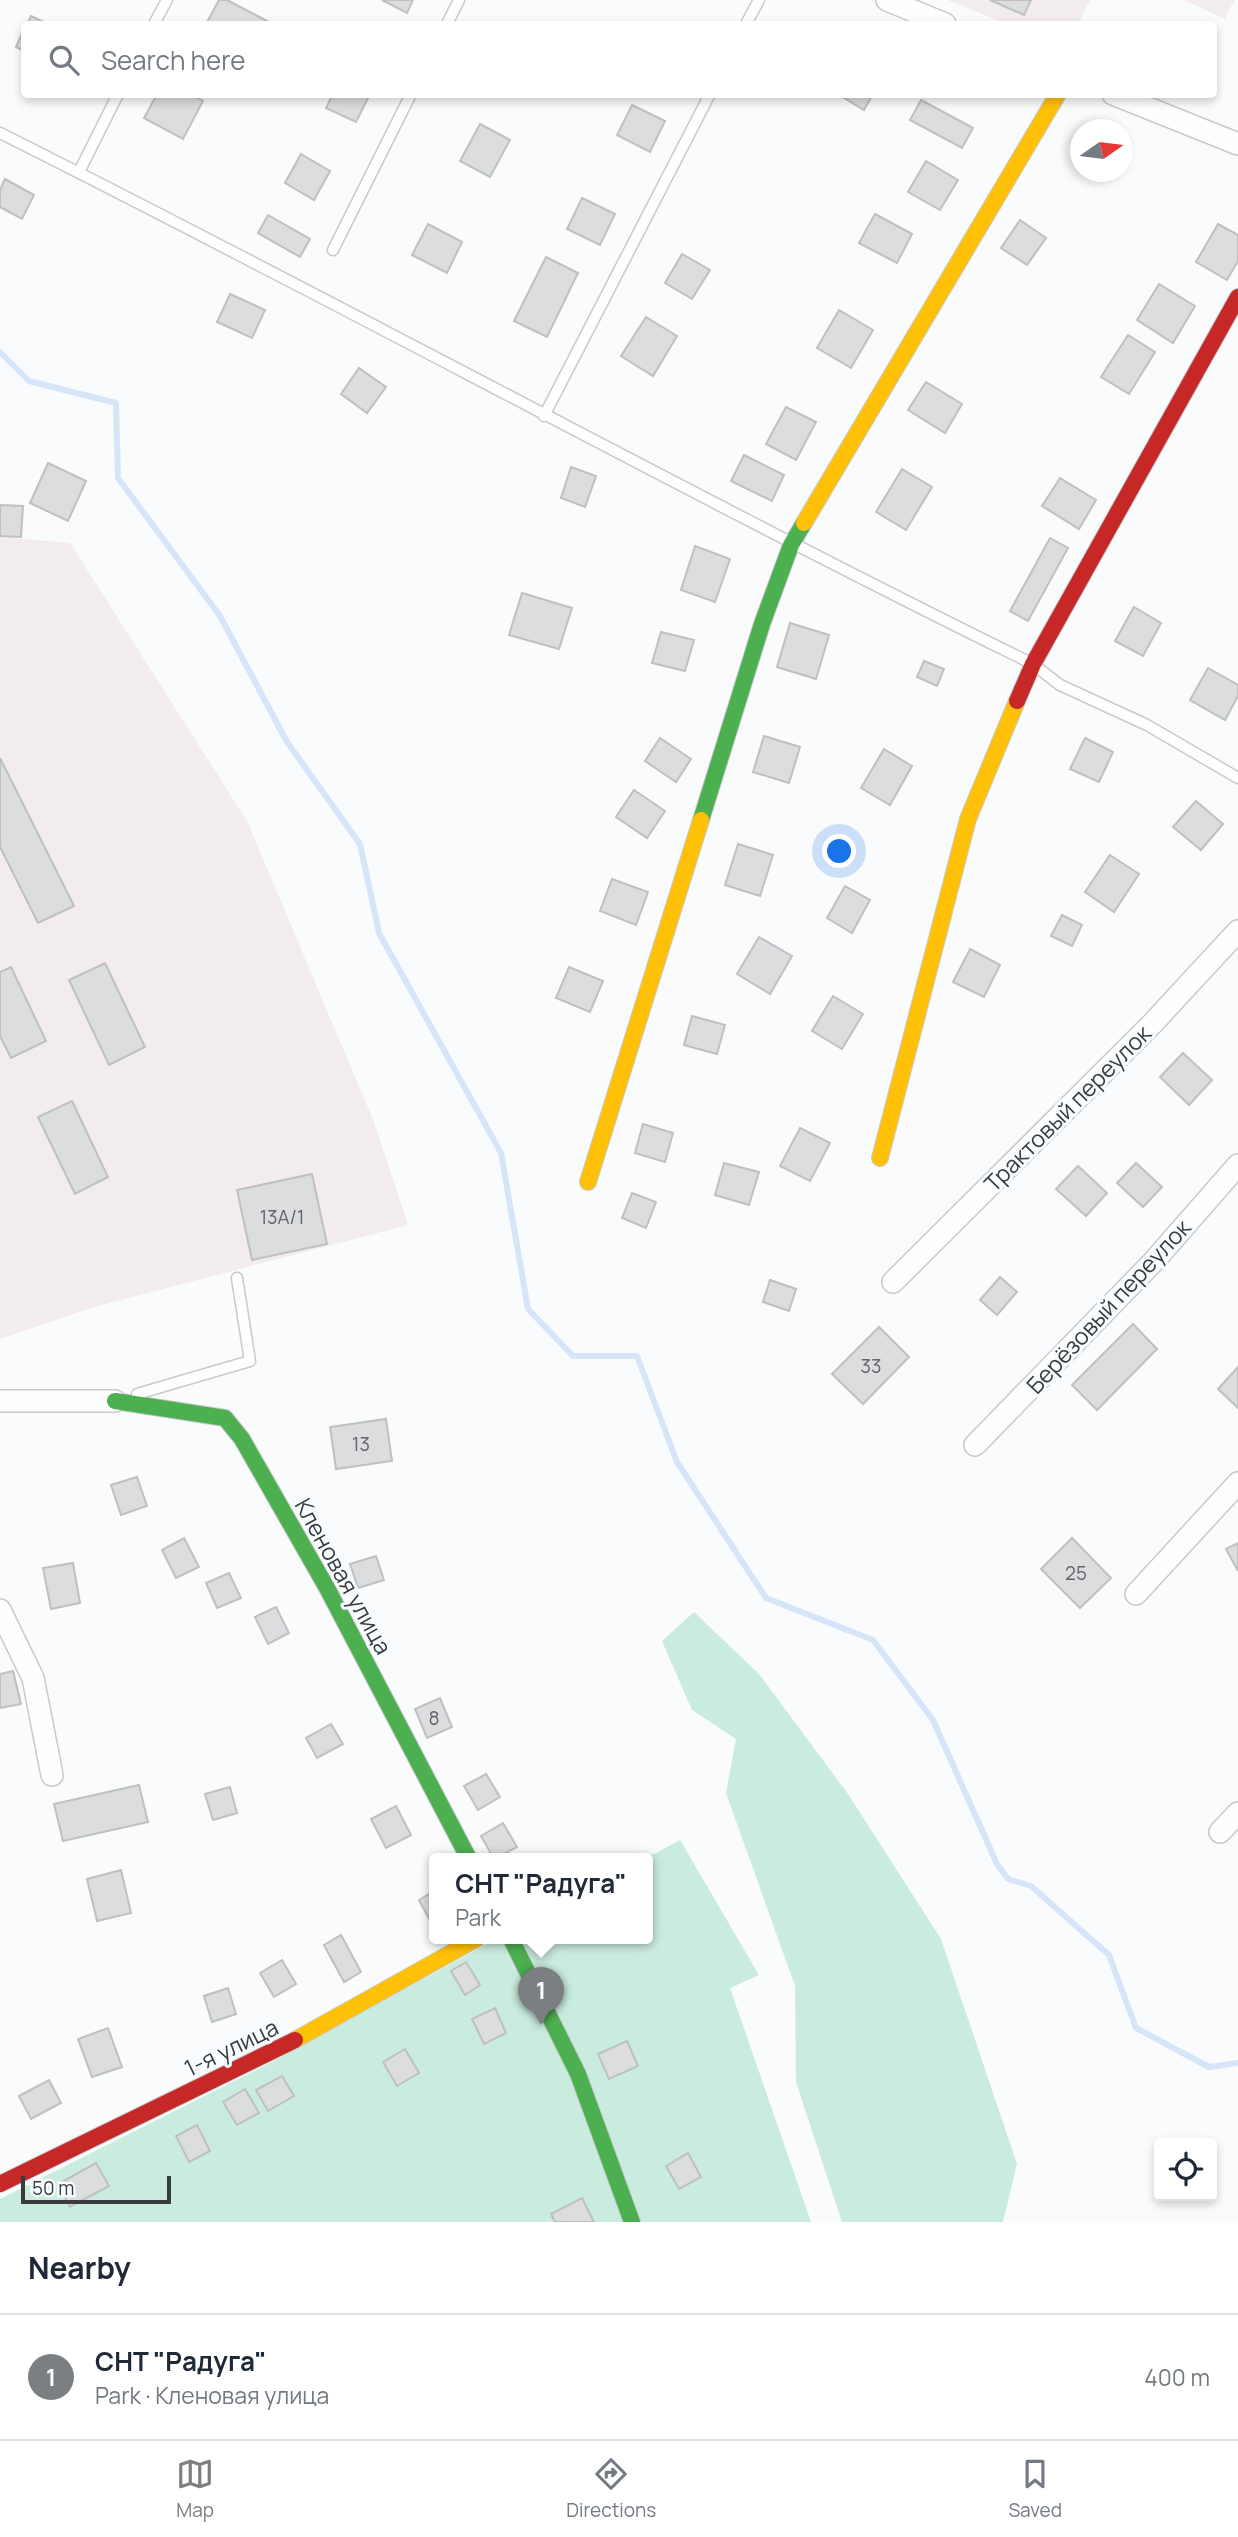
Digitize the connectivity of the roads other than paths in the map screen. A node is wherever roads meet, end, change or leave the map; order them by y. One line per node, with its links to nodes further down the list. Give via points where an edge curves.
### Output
1 (167, 0): 5 (lane)
2 (459, 0): 6 (lane)
3 (758, 0): 7 (lane)
4 (887, 0): 8 (street)
5 (156, 21)
6 (448, 21)
7 (748, 21)
8 (938, 21)
9 (116, 98): 16 (lane)
10 (409, 98): 17 (lane)
11 (708, 98): 19 (lane)
12 (1056, 98): 20 (street)
13 (1124, 98): 15 (street)
14 (0, 133): 16 (lane)
15 (1238, 144)
16 (79, 172): 19 (lane)
17 (333, 250)
18 (1238, 297): 21 (street)
19 (544, 416): 20 (lane)
20 (791, 545): 21 (lane); 26 (street, via 762,624)
21 (1033, 664): 22 (lane, via 1060,685 1147,725); 24 (street, via 968,819)
22 (1238, 778)
23 (1238, 931): 28 (street, Трактовый переулок, via 1152,1024)
24 (880, 1158)
25 (1238, 1165): 31 (street, Берёзовый переулок, via 1154,1261)
26 (588, 1182)
27 (237, 1278): 30 (lane, via 250,1361)
28 (893, 1282)
29 (0, 1401): 30 (street)
30 (115, 1401): 38 (street, Кленовая улица, via 225,1418 242,1439 327,1588)
31 (975, 1445)
32 (1238, 1483): 33 (street)
33 (1136, 1594)
34 (0, 1610): 35 (street, via 33,1678)
35 (52, 1775)
36 (1238, 1813): 37 (street)
37 (1220, 1832)
38 (466, 1853)
39 (466, 1944): 41 (street, 1-я улица, via 288,2044)
40 (513, 1944): 42 (street, via 578,2074)
41 (0, 2184)
42 (632, 2222)

